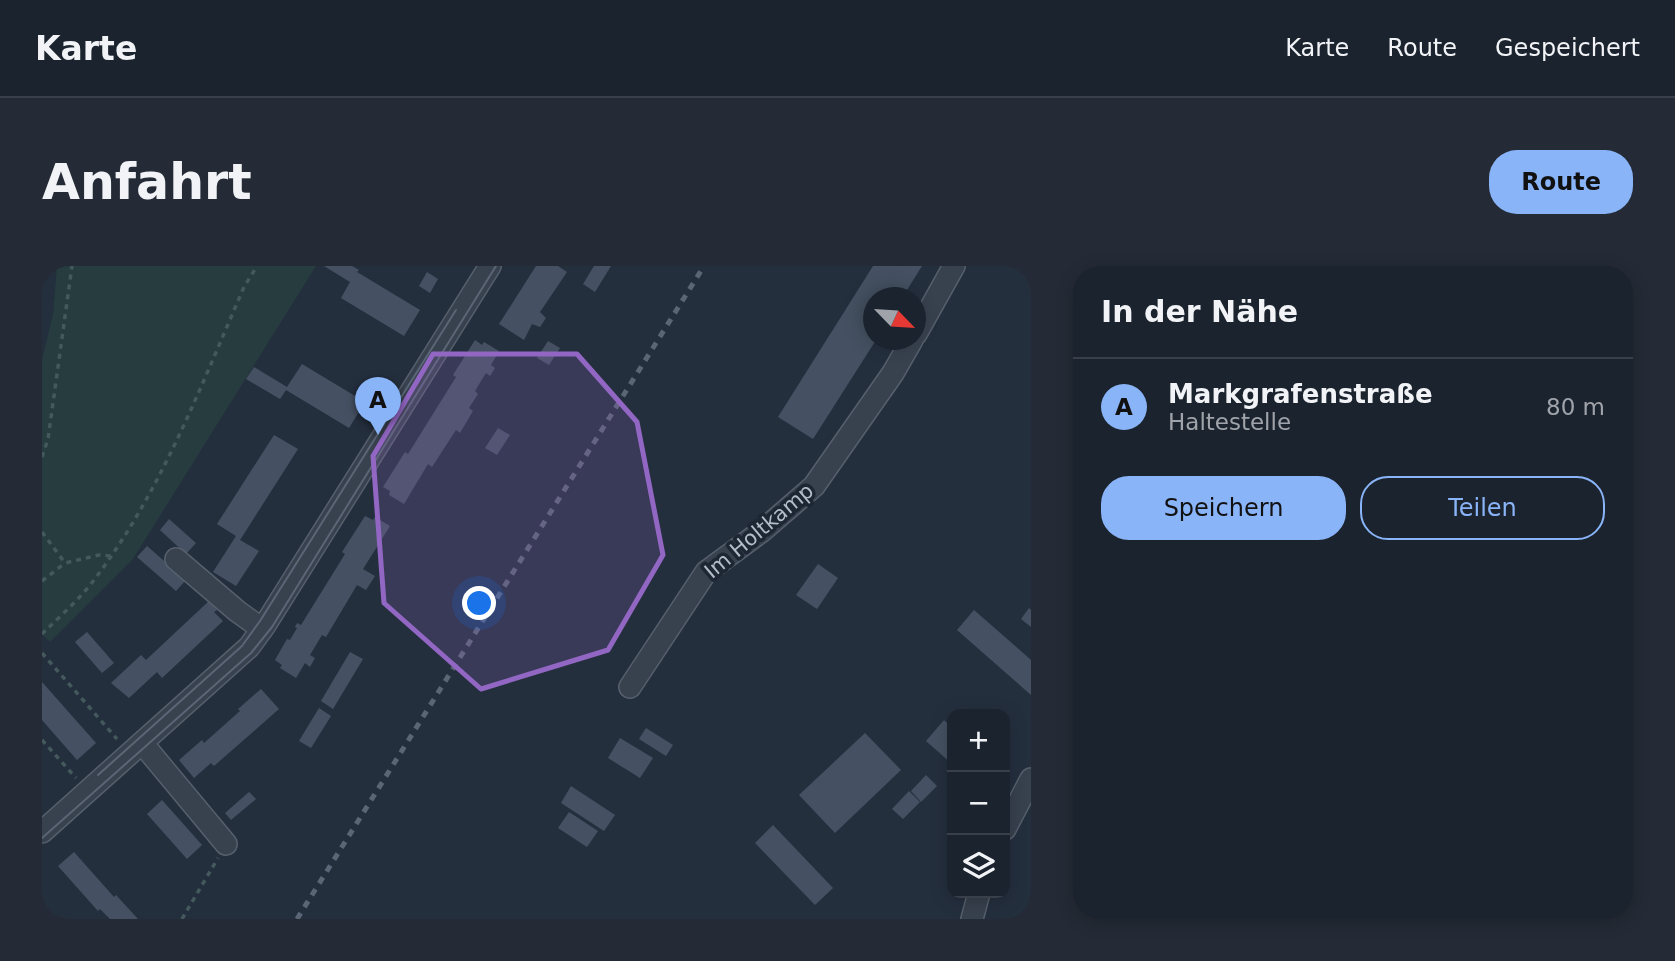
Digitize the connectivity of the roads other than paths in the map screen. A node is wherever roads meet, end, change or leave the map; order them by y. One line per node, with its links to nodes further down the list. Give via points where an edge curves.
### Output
1 (490, 266): 6 (street)
2 (954, 266): 3 (street)
3 (926, 315)
4 (906, 350): 7 (street, Im Holtkamp, via 814,486 706,572)
5 (176, 559): 6 (street)
6 (262, 629): 8 (street)
7 (630, 687)
8 (136, 748): 11 (street); 12 (street)
9 (1031, 779): 10 (street)
10 (1010, 819)
11 (42, 832)
12 (226, 845)
13 (978, 898): 14 (street)
14 (972, 919)

